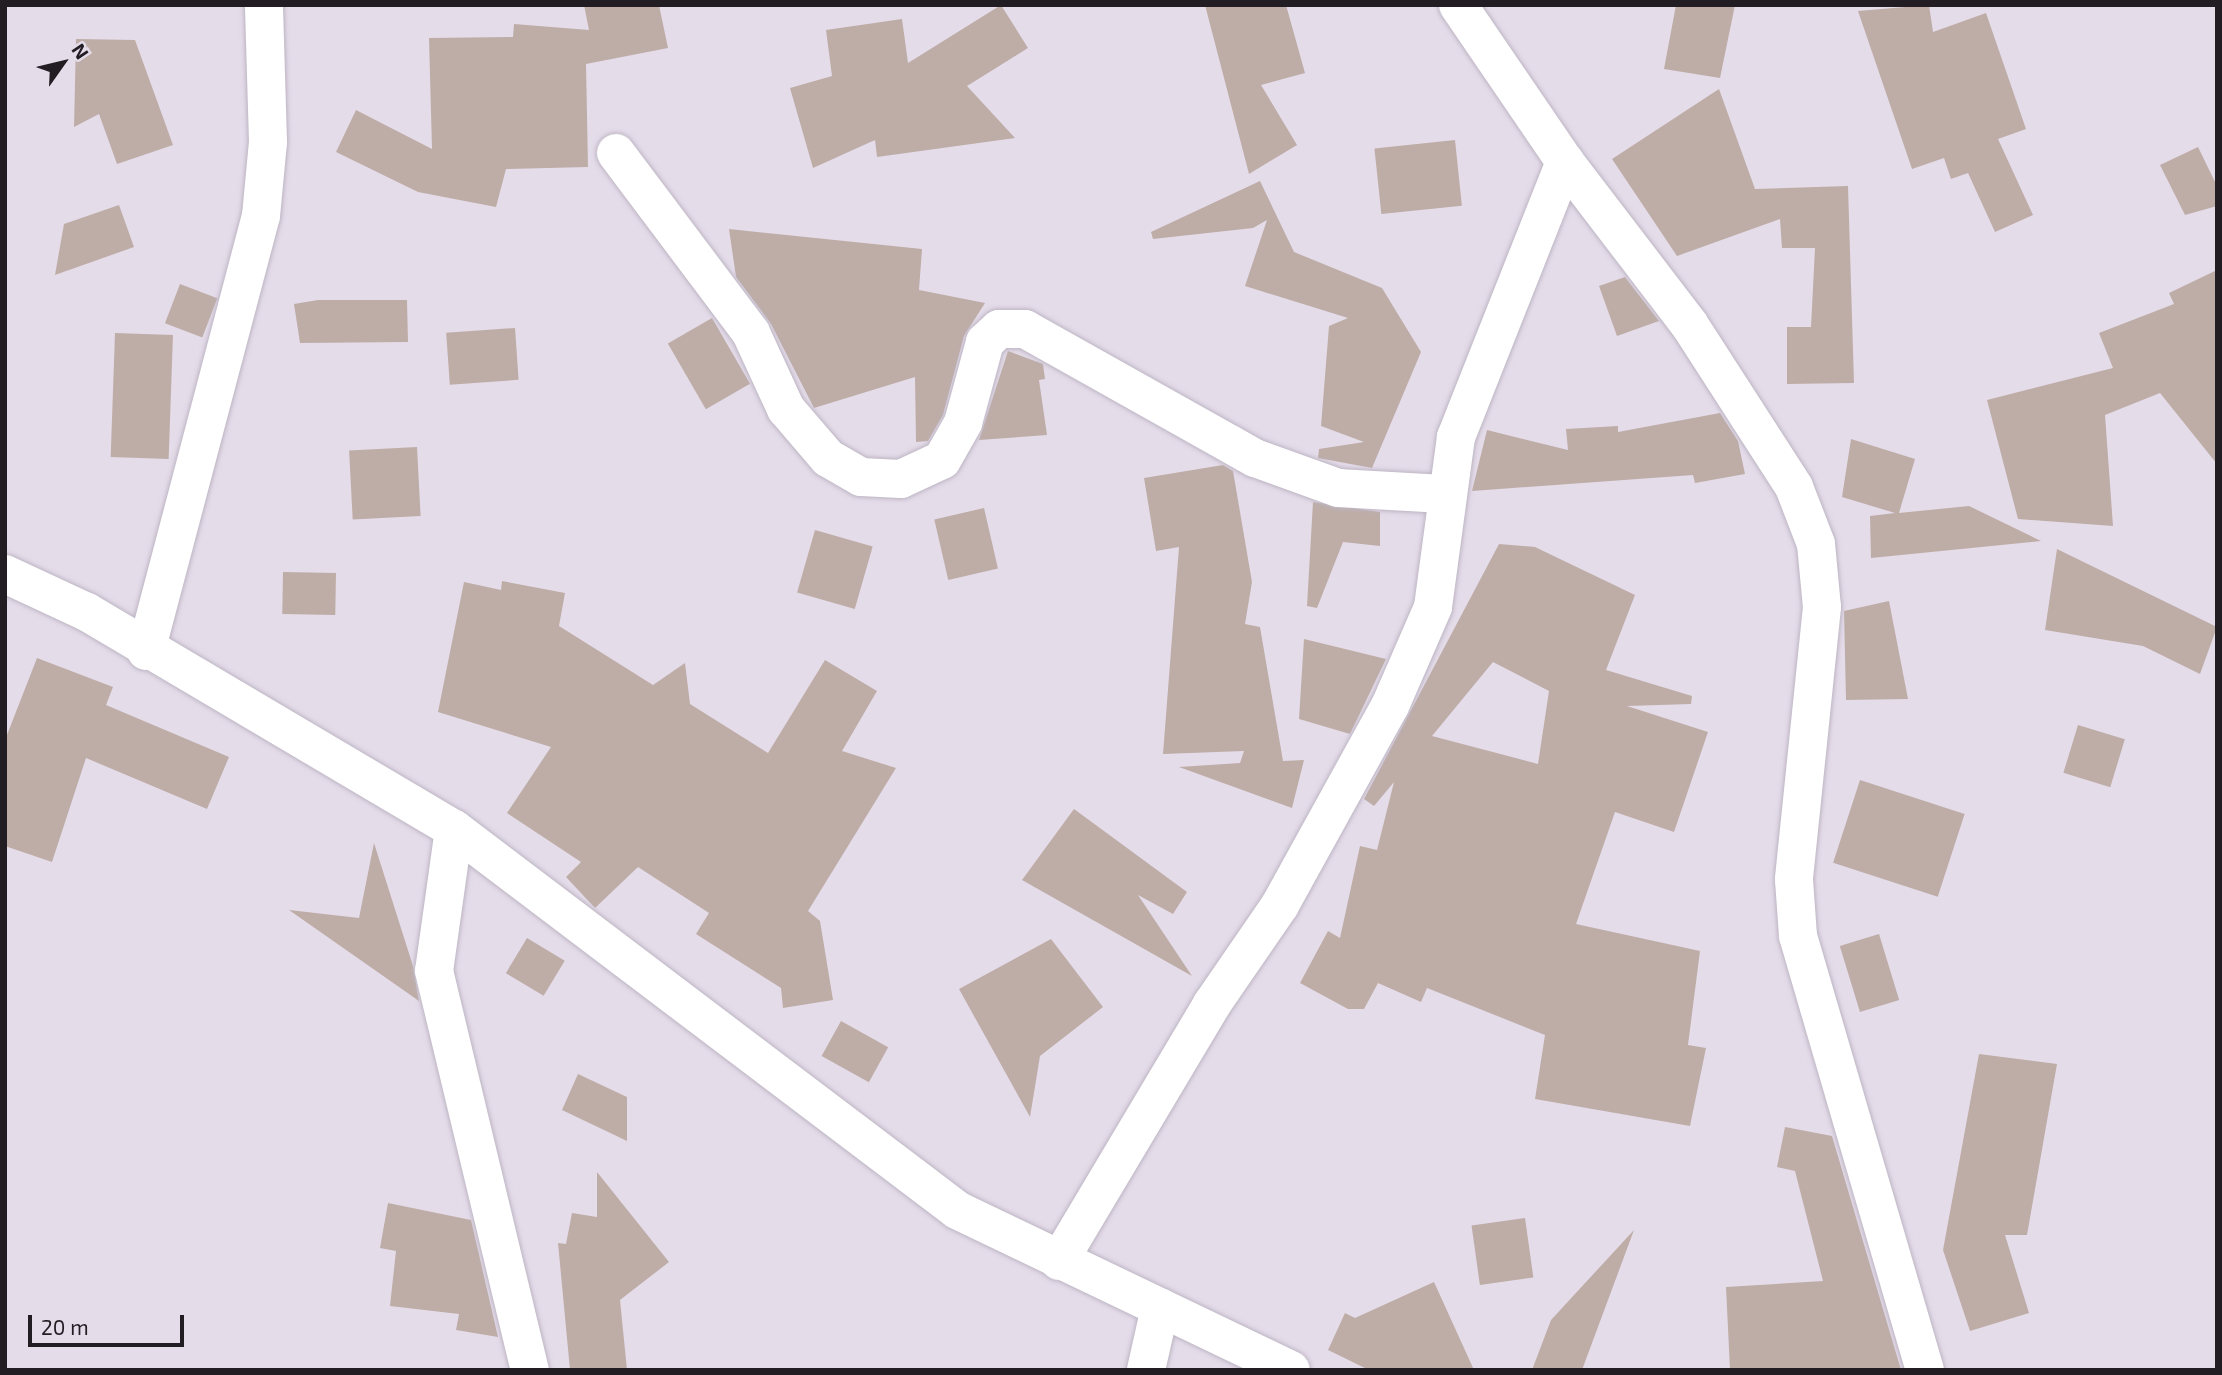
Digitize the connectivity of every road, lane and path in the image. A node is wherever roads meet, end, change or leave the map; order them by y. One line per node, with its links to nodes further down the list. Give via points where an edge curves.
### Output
1 (264, 5): 7 (street, via 265,196)
2 (1458, 5): 4 (street)
3 (616, 153): 5 (street, via 751,332 786,409 828,458 861,477 901,480 942,460 963,423 985,342 999,328 1025,329 1255,458 1338,488)
4 (1565, 162): 5 (street, via 1457,437); 14 (street, via 1689,324 1794,487 1816,544 1822,607 1794,880 1798,936)
5 (1444, 494): 9 (street, via 1433,607 1390,706 1280,905 1212,1004)
6 (5, 574): 7 (street, via 87,612)
7 (146, 651): 8 (street)
8 (454, 829): 9 (street, via 957,1209); 11 (street, via 434,971)
9 (1059, 1261): 10 (street)
10 (1160, 1308): 12 (street); 13 (street)
11 (530, 1370)
12 (1146, 1370)
13 (1291, 1370)
14 (1925, 1370)

